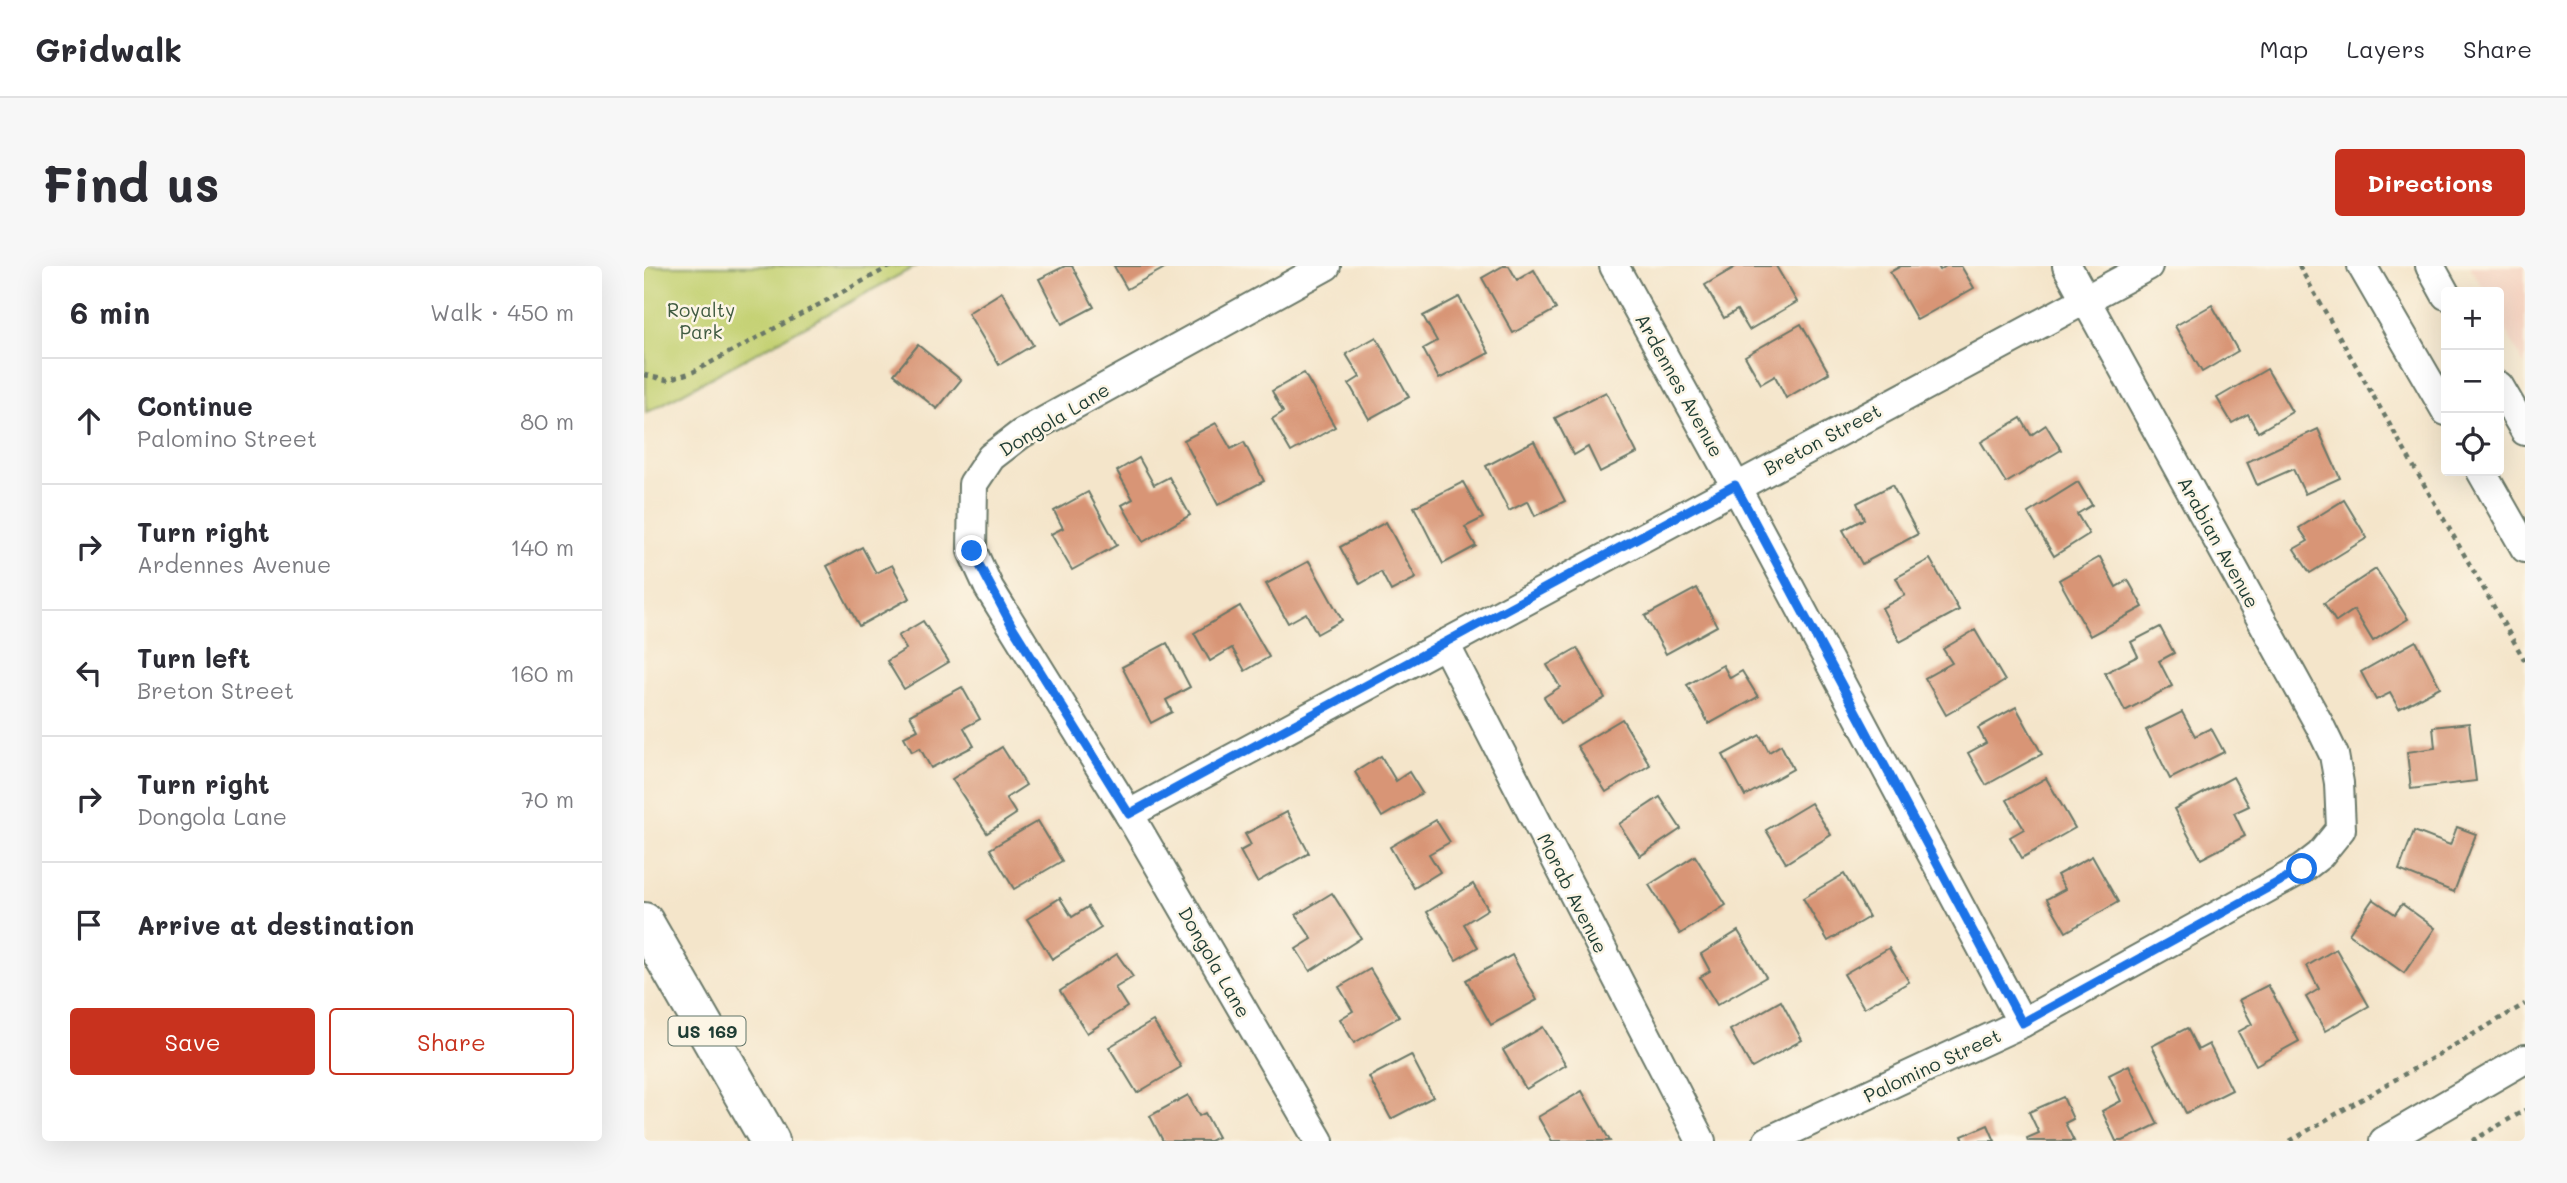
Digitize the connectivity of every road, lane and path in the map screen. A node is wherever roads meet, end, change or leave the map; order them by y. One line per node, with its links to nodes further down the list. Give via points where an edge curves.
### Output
1 (891, 266): 11 (path, via 693,372 667,380)
2 (1326, 266): 20 (street, Dongola Lane, via 1021,434 991,457 973,484 972,551 989,588)
3 (1614, 266): 16 (street, Ardennes Avenue)
4 (2067, 266): 10 (street, Arabian Avenue)
5 (2148, 266): 10 (street, Breton Street)
6 (2299, 266): 19 (path)
7 (2362, 266): 13 (street)
8 (2430, 266): 9 (street)
9 (2442, 287)
10 (2084, 298): 16 (street, Breton Street); 21 (street, Arabian Avenue, via 2319,724 2336,765)
11 (644, 375)
12 (2504, 395): 14 (street)
13 (2441, 402)
14 (2525, 431)
15 (2484, 476): 17 (street)
16 (1735, 485): 18 (street, Breton Street); 24 (street, Ardennes Avenue)
17 (2525, 548)
18 (1445, 644): 20 (street, Breton Street); 29 (street, Morab Avenue)
19 (2525, 660)
20 (1129, 814): 28 (street, Dongola Lane)
21 (2341, 829): 24 (street, Palomino Street, via 2302,869)
22 (644, 922): 27 (highway, US 169)
23 (2525, 1004): 31 (path)
24 (2022, 1023): 30 (street, Palomino Street)
25 (2525, 1059): 32 (street)
26 (2525, 1110): 33 (path)
27 (770, 1141)
28 (1319, 1141)
29 (1700, 1141)
30 (1768, 1141)
31 (2290, 1141)
32 (2384, 1141)
33 (2472, 1141)

